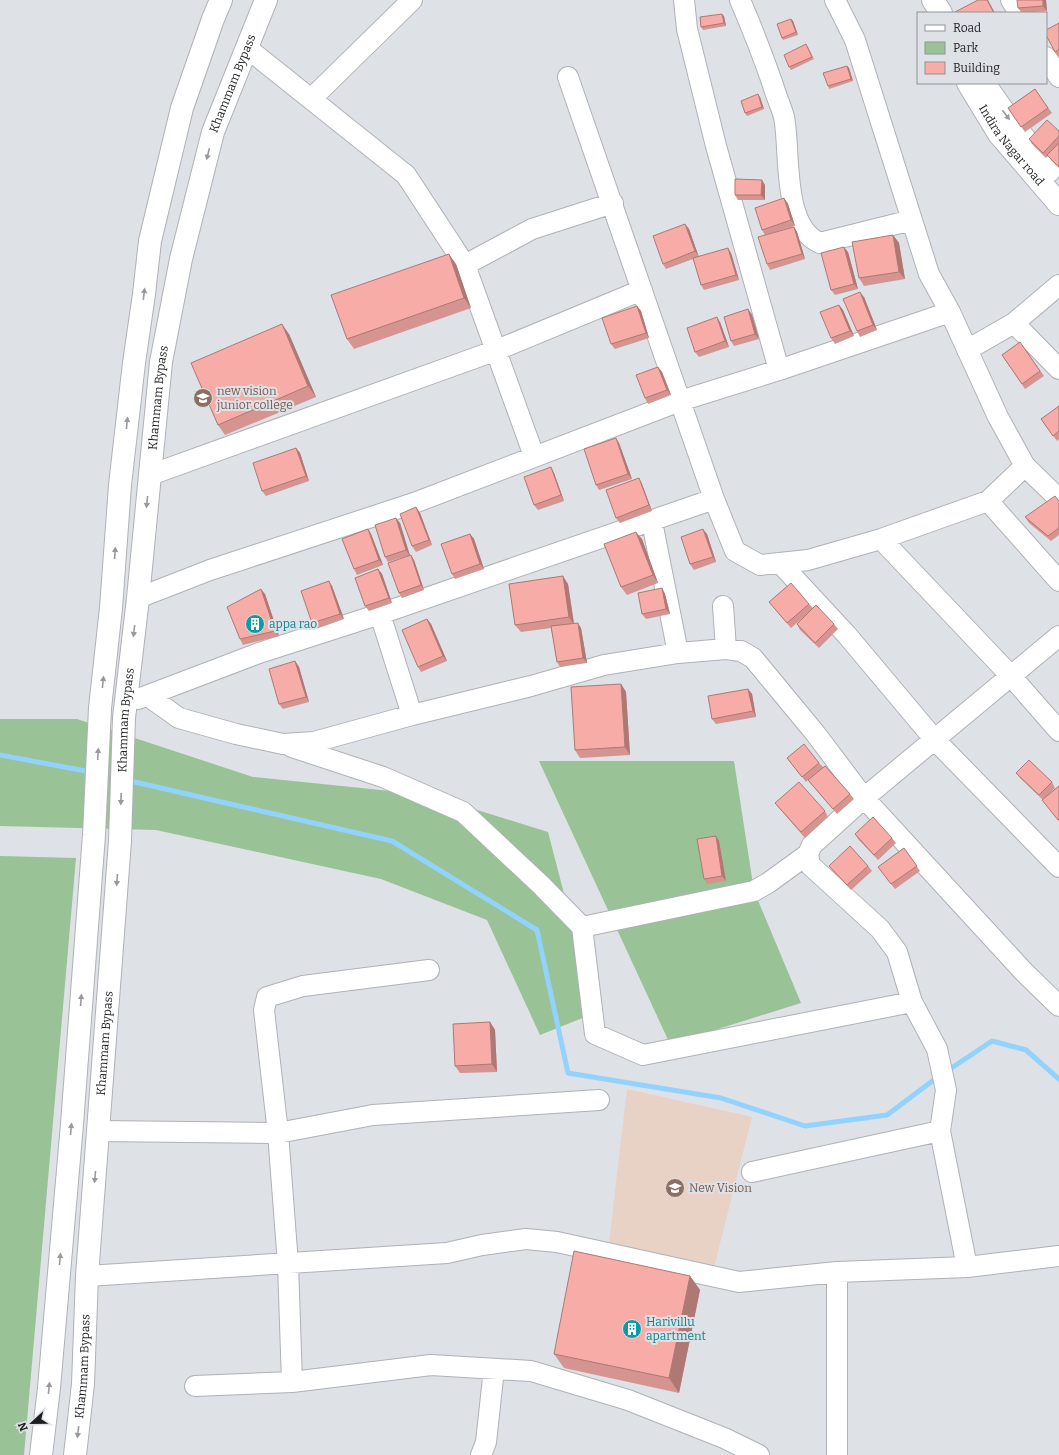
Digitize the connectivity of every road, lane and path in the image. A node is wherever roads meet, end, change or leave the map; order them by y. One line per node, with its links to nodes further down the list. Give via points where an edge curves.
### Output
1 (221, 0): 77 (main road, Khammam Bypass, one-way to 1, via 72,1124 100,721 122,470 150,241 182,108)
2 (266, 0): 13 (main road, Khammam Bypass)
3 (412, 0): 19 (street)
4 (684, 0): 32 (street, via 687,29 716,146)
5 (740, 0): 23 (street, via 784,117 790,189 802,228 810,239 820,243)
6 (835, 0): 23 (street, via 855,40)
7 (918, 0): 10 (main road)
8 (933, 0): 11 (main road)
9 (1011, 0): 12 (street)
10 (924, 12)
11 (940, 12)
12 (1018, 12)
13 (247, 48): 19 (street); 36 (main road, Khammam Bypass, one-way to 36, via 213,132 181,259 161,362)
14 (1047, 58): 16 (street)
15 (568, 77): 21 (street)
16 (1059, 77)
17 (969, 84): 22 (main road, Indira Nagar road, via 999,134)
18 (986, 84): 20 (main road, Indira Nagar road, one-way to 20, via 998,105)
19 (311, 99): 24 (street, via 406,175)
20 (1059, 183)
21 (612, 203): 24 (street, via 532,229); 26 (street)
22 (1059, 204)
23 (912, 220): 27 (street, via 929,274)
24 (465, 265): 29 (street)
25 (1059, 285): 28 (street)
26 (642, 290): 29 (street); 33 (street)
27 (950, 312): 30 (street); 32 (street)
28 (1014, 323): 30 (street); 31 (street)
29 (497, 350): 34 (street); 36 (street)
30 (967, 350): 35 (street, via 998,417)
31 (1059, 369)
32 (779, 370): 33 (street)
33 (680, 401): 34 (street); 37 (street)
34 (534, 456): 44 (street, via 414,503 210,570)
35 (1025, 466): 38 (street); 39 (street)
36 (150, 475): 44 (main road, Khammam Bypass, one-way to 44)
37 (714, 499): 40 (street); 42 (street, via 735,551 760,565)
38 (1059, 499)
39 (988, 501): 41 (street); 43 (street)
40 (652, 522): 46 (street, via 573,546); 49 (street)
41 (881, 539): 42 (street, via 808,560); 50 (street)
42 (780, 563): 55 (street, via 846,634)
43 (1059, 582)
44 (138, 598): 52 (main road, Khammam Bypass, one-way to 52)
45 (723, 606): 48 (street)
46 (380, 614): 51 (street, via 259,653); 53 (street)
47 (1059, 636): 50 (street)
48 (726, 649): 49 (street); 57 (street, via 741,651 753,658)
49 (678, 653): 53 (street, via 604,665)
50 (1010, 675): 54 (street); 55 (street)
51 (148, 696): 52 (street); 56 (street, via 179,718)
52 (125, 710): 65 (main road, Khammam Bypass, one-way to 65, via 120,841)
53 (412, 715): 56 (street, via 314,742)
54 (1059, 731)
55 (936, 740): 57 (street); 59 (street)
56 (283, 744): 60 (street, via 383,778 464,812)
57 (864, 798): 58 (street, via 812,845); 63 (street, via 1024,972)
58 (808, 854): 60 (street, via 754,891); 62 (street, via 810,865 880,929 897,952)
59 (1059, 867)
60 (582, 927): 62 (street, via 595,1034 643,1055)
61 (429, 970): 67 (street, via 303,986 267,997 264,1010)
62 (912, 1002): 66 (street, via 936,1049 946,1090)
63 (1059, 1006)
64 (599, 1100): 67 (street, via 373,1115)
65 (99, 1131): 67 (street); 73 (main road, Khammam Bypass, one-way to 73)
66 (940, 1131): 68 (street); 71 (street)
67 (278, 1133): 70 (street)
68 (752, 1172)
69 (1059, 1256): 71 (street)
70 (288, 1264): 72 (street, via 447,1253 526,1239 558,1242 739,1282); 73 (street); 75 (street)
71 (967, 1267): 72 (street)
72 (837, 1272): 81 (street)
73 (87, 1276): 78 (main road, Khammam Bypass, one-way to 78, via 83,1384)
74 (494, 1369): 75 (street, via 431,1365); 79 (street, via 486,1442); 80 (street, via 531,1371 628,1400 724,1438)
75 (292, 1382): 76 (street)
76 (195, 1386)
77 (41, 1455)
78 (75, 1455)
79 (481, 1455)
80 (759, 1455)
81 (837, 1455)

